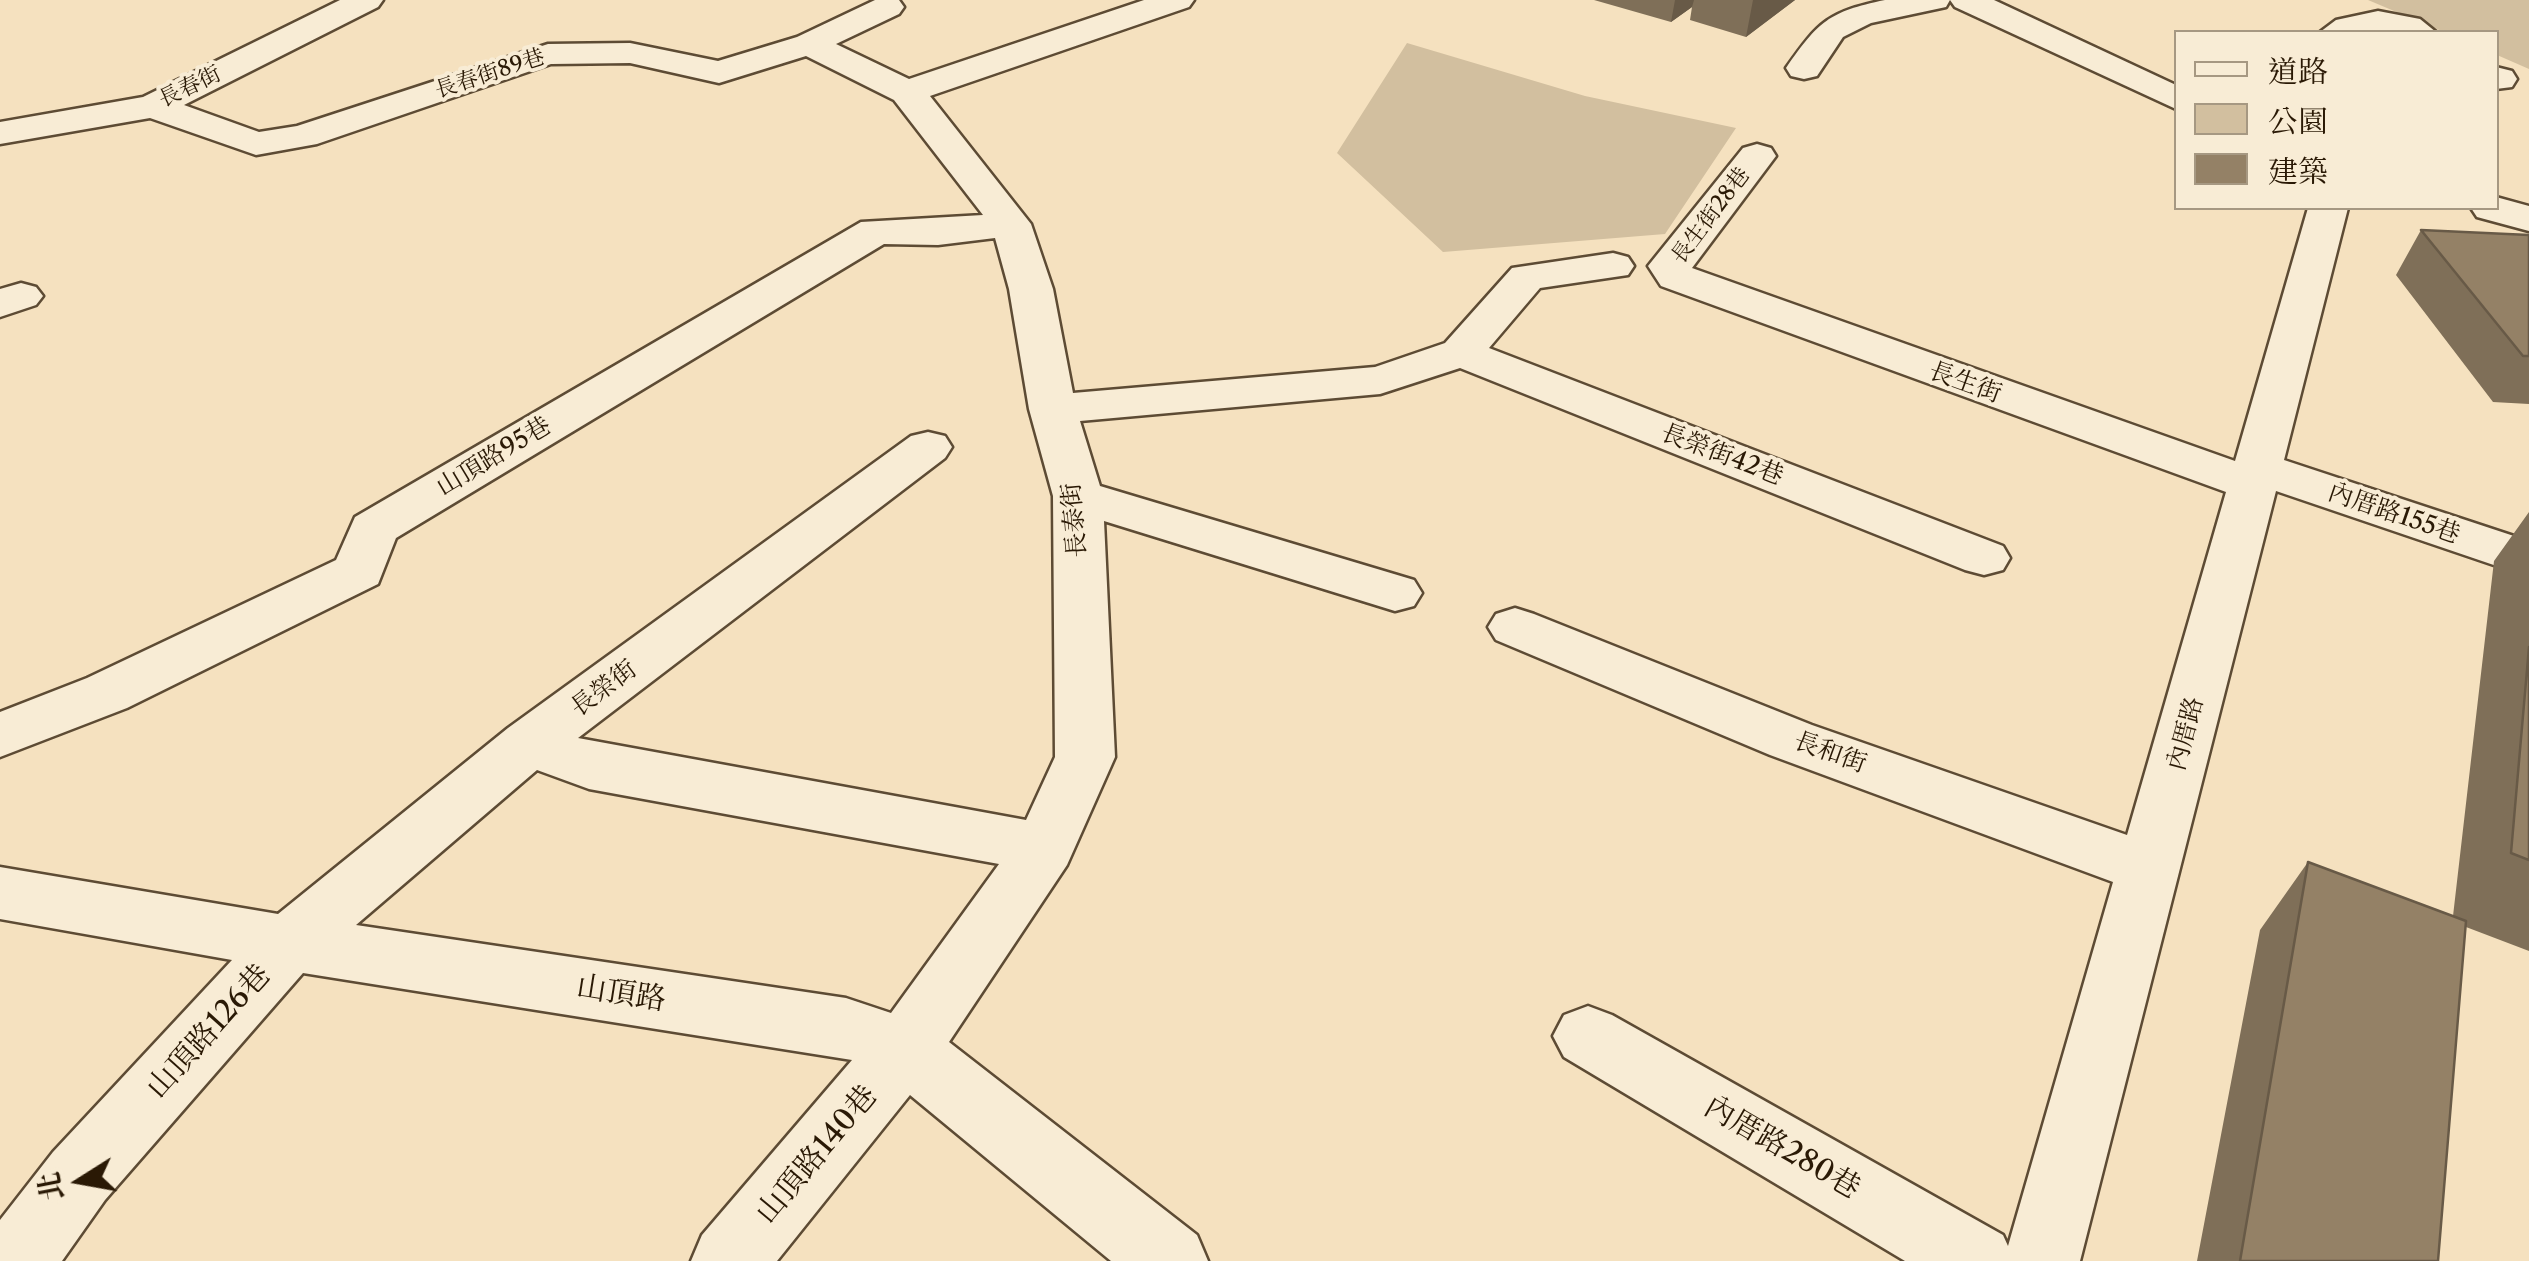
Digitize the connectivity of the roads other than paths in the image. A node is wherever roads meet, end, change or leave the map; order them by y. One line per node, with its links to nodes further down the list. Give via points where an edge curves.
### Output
1 (366, 0): 12 (street, 長春街)
2 (1177, 0): 10 (street)
3 (1934, 0): 9 (street, via 1860,16 1831,30)
4 (1967, 0): 11 (street)
5 (887, 7): 8 (street, 長春街89巷)
6 (2342, 30): 7 (street, via 2378,19)
7 (2415, 30)
8 (809, 44): 10 (street, 長泰街); 12 (street, 長春街89巷, via 720,72 630,53 548,54 304,136 256,144)
9 (1804, 68)
10 (907, 92): 18 (street, 長泰街)
11 (2174, 97)
12 (153, 106): 13 (street, 長春街)
13 (0, 133)
14 (1757, 156): 20 (street, 長生街28巷, via 1669,266)
15 (2327, 210): 24 (street, 內厝路)
16 (2498, 210): 17 (street)
17 (2529, 219)
18 (1011, 224): 22 (street, 長泰街); 30 (street, 山頂路95巷, via 876,232 373,529 359,571 107,693)
19 (1612, 266): 21 (street, via 1527,277)
20 (1676, 277): 24 (street, 長生街)
21 (1461, 353): 22 (street, via 1380,380); 26 (street, 長榮街42巷)
22 (1053, 409): 25 (street, 長泰街)
23 (928, 447): 31 (street, 長榮街)
24 (2256, 476): 27 (street, 內厝路155巷); 33 (street, 內厝路)
25 (1078, 496): 28 (street); 32 (street, 長泰街, via 1085,757)
26 (1984, 558)
27 (2529, 560)
28 (1395, 593)
29 (1515, 628): 33 (street, 長和街, via 1792,740)
30 (0, 735)
31 (529, 744): 32 (street, via 589,766); 35 (street, 長榮街)
32 (1045, 848): 37 (street, 長泰街)
33 (2149, 868): 42 (street, 內厝路)
34 (0, 893): 35 (street, 山頂路)
35 (289, 943): 37 (street, 山頂路, via 846,1028); 38 (street, 山頂路126巷, via 79,1176)
36 (1588, 1036): 41 (street, 內厝路280巷)
37 (905, 1049): 39 (street, 山頂路140巷); 40 (street, 山頂路)
38 (16, 1261)
39 (729, 1261)
40 (1170, 1261)
41 (1976, 1261)
42 (2042, 1261)

